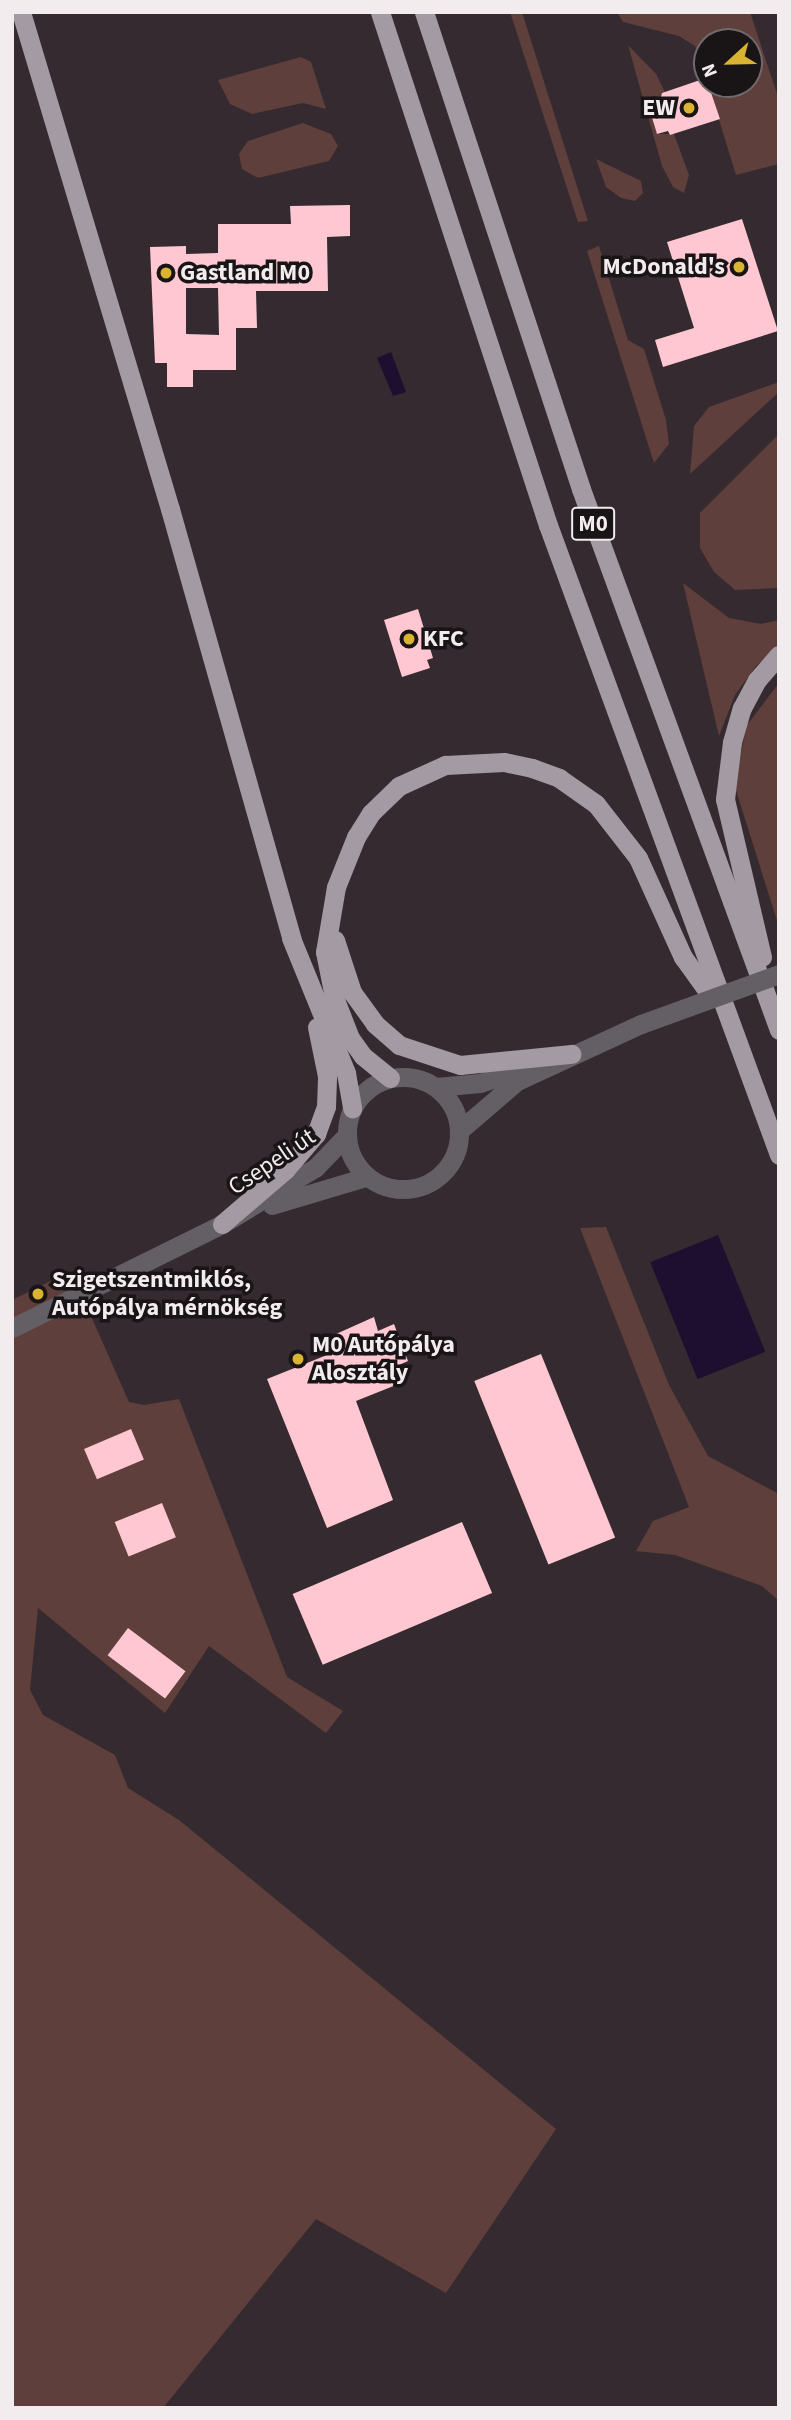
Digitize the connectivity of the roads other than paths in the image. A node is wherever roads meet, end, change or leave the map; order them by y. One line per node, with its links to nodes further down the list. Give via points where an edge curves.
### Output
1 (21, 12): 7 (highway)
2 (380, 12): 8 (highway, M0, via 548,525)
3 (424, 12): 10 (highway, M0, via 586,503)
4 (779, 655): 9 (highway, via 757,680 742,708 724,799)
5 (331, 914): 8 (highway, via 344,861 356,837 399,786 445,765 471,760 532,768 578,790 613,824 661,900 683,957); 11 (highway, via 338,958 352,992 375,1024 399,1045 433,1060 460,1065); 12 (highway, via 325,952 334,997 362,1056)
6 (779, 974): 11 (street, bridge)
7 (307, 981): 14 (highway, via 346,1073); 19 (highway, via 327,1076 326,1107 304,1152)
8 (724, 1015): 17 (highway, M0)
9 (779, 1022)
10 (779, 1030)
11 (571, 1054): 13 (street, via 480,1083); 15 (street, via 517,1081)
12 (390, 1078): 13 (street, via 407,1077); 14 (street, via 362,1094)
13 (436, 1087): 15 (street, via 448,1099)
14 (352, 1108): 16 (street)
15 (460, 1130): 18 (street, via 451,1164 425,1186 396,1190)
16 (346, 1136): 18 (street, via 349,1152); 19 (street, Csepeli út, via 315,1168)
17 (779, 1155)
18 (366, 1177): 19 (street, Csepeli út, via 324,1187)
19 (222, 1224): 20 (street, Csepeli út)
20 (14, 1328)

